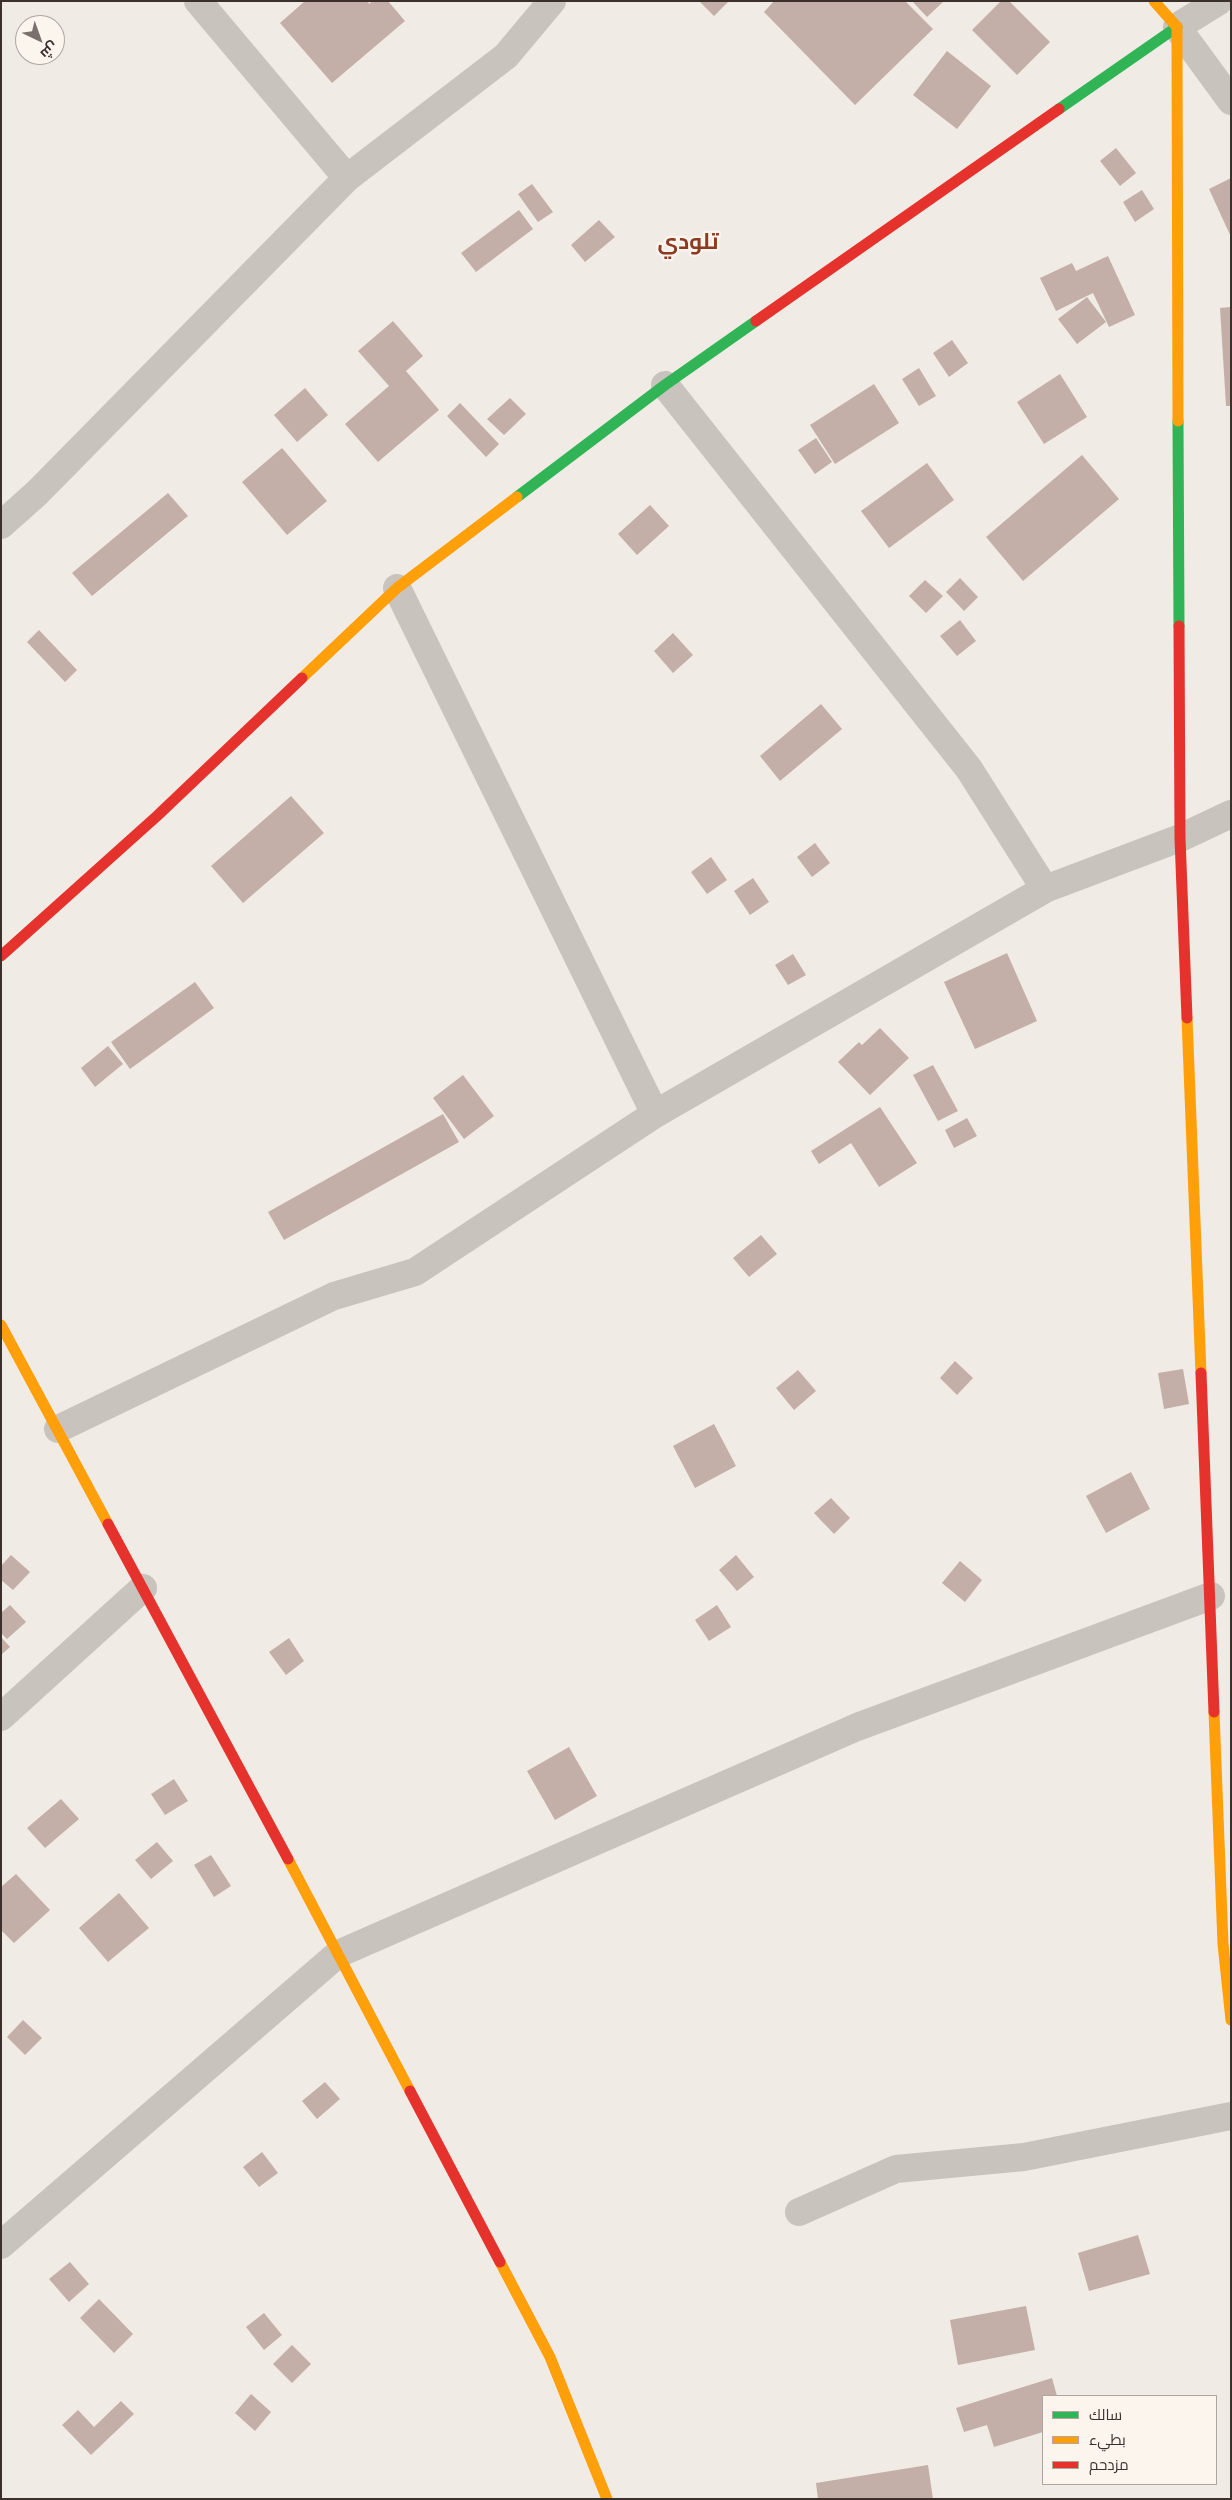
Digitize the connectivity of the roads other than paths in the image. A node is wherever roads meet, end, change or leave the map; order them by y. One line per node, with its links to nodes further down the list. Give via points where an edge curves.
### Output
1 (198, 1): 7 (street)
2 (552, 1): 7 (street, via 506,56)
3 (1154, 1): 5 (street)
4 (1219, 1): 5 (street)
5 (1177, 27): 6 (street); 8 (street); 12 (street)
6 (1231, 101)
7 (347, 178): 9 (street, via 37,493)
8 (665, 385): 10 (street); 13 (street, via 969,769)
9 (1, 525)
10 (397, 588): 14 (street, via 157,816); 15 (street)
11 (1231, 814): 12 (street)
12 (1180, 838): 13 (street); 19 (street)
13 (1045, 889): 15 (street)
14 (1, 956)
15 (655, 1114): 17 (street, via 415,1272 334,1296)
16 (1, 1325): 17 (street)
17 (58, 1429): 18 (street)
18 (143, 1588): 20 (street); 21 (street)
19 (1211, 1596): 21 (street, via 857,1727); 22 (street, via 1223,1944)
20 (1, 1717)
21 (338, 1954): 25 (street); 26 (street, via 550,2357)
22 (1231, 2020)
23 (1231, 2116): 24 (street, via 1024,2157 896,2169)
24 (800, 2212)
25 (1, 2245)
26 (608, 2499)

